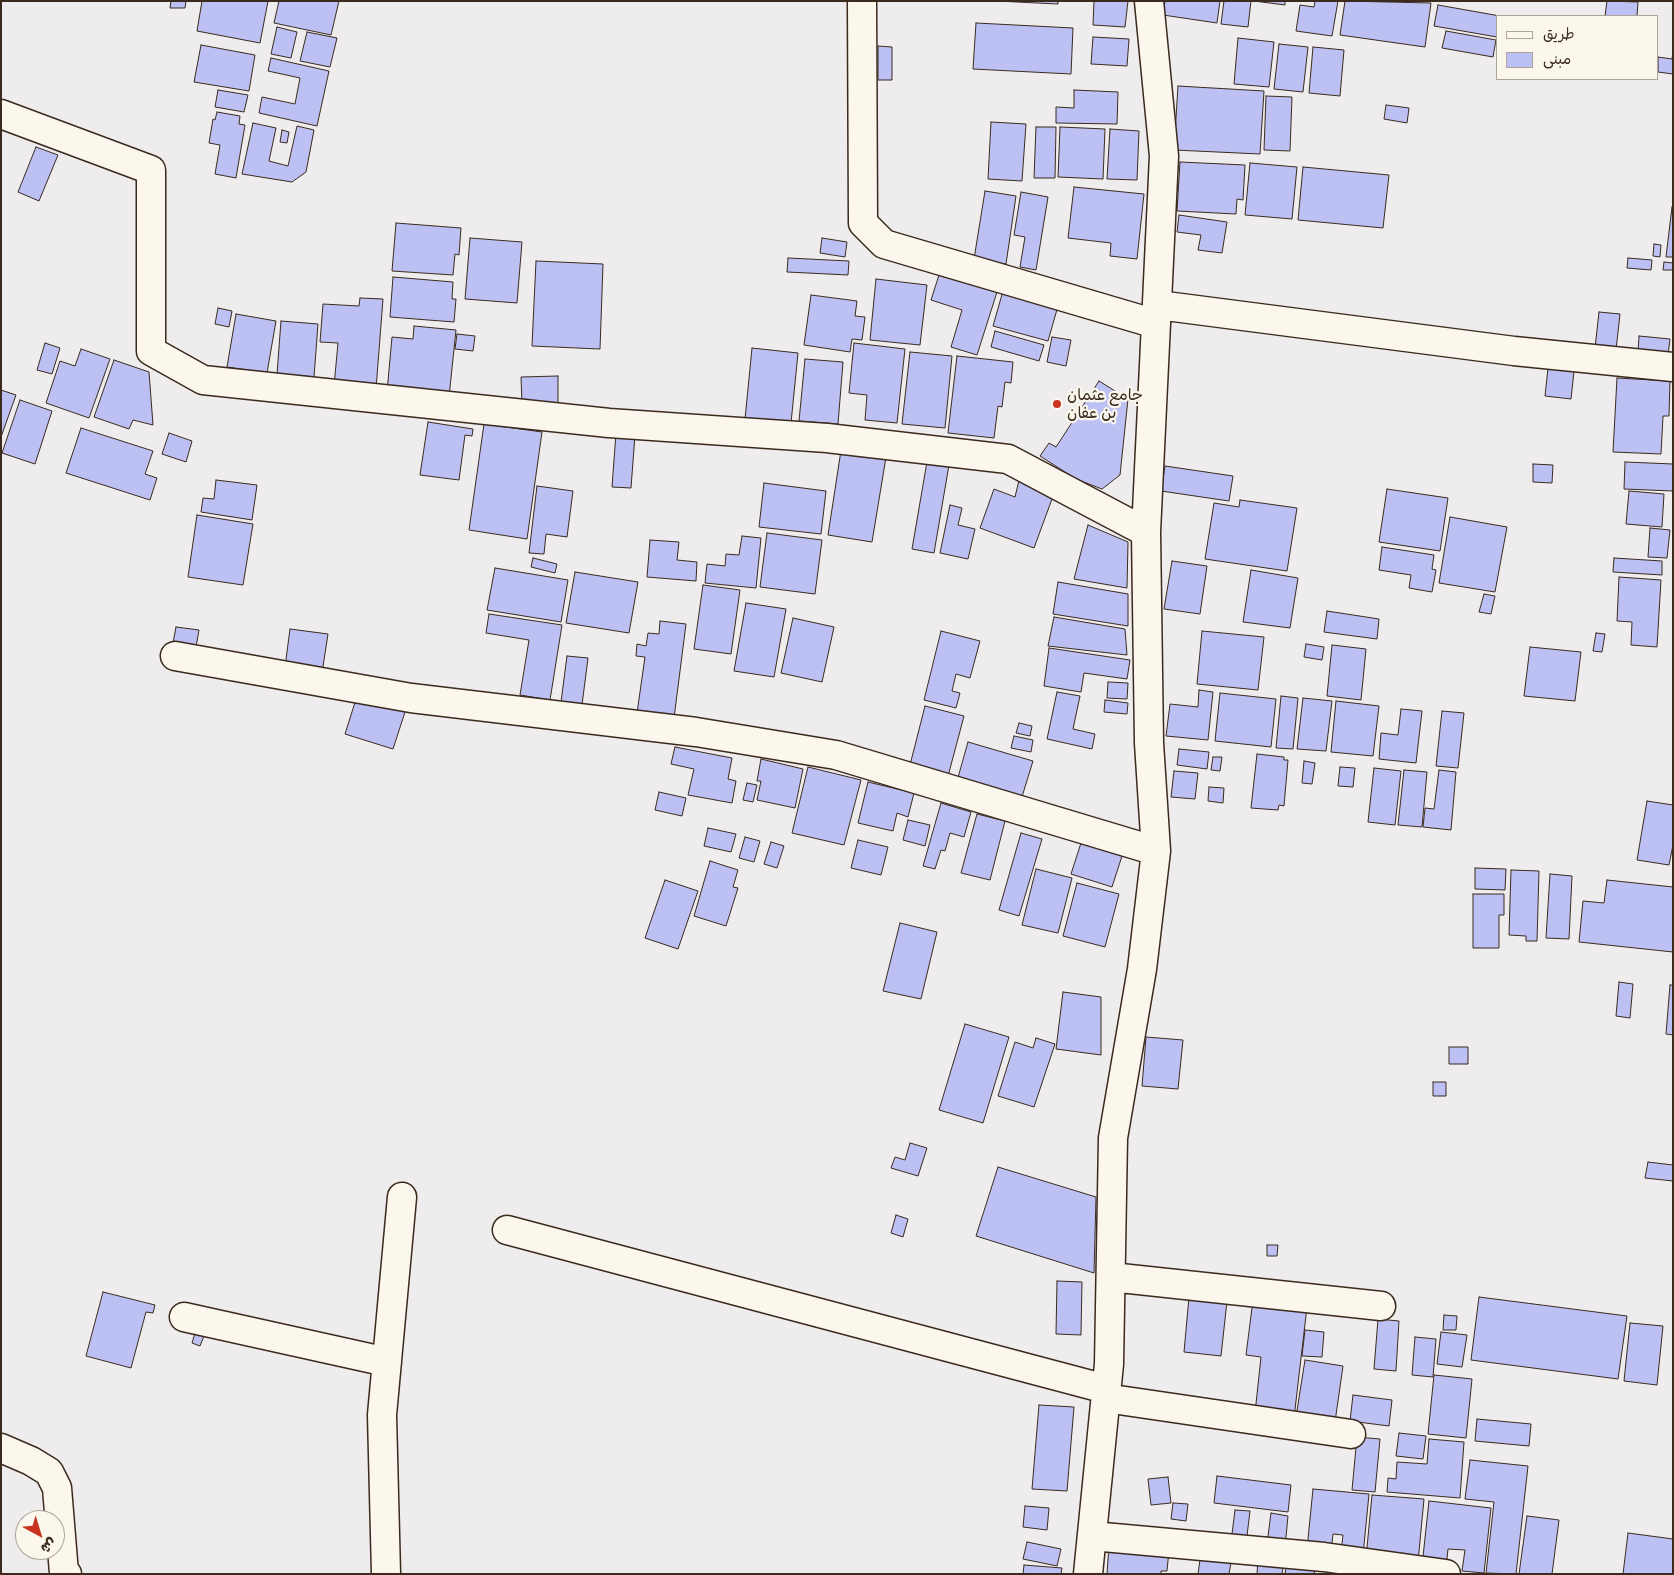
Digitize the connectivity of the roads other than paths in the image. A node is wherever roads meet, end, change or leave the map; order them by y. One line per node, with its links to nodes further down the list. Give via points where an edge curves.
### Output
1 (862, 1): 4 (street, via 863,223 884,244)
2 (1149, 1): 4 (street, via 1164,156)
3 (1, 114): 6 (street, via 151,170 152,351 203,380 609,423 827,438 1008,459)
4 (1157, 315): 5 (street); 6 (street)
5 (1673, 367)
6 (1146, 532): 8 (street, via 1148,743)
7 (175, 656): 8 (street, via 411,698 696,732 836,755)
8 (1156, 852): 11 (street, via 1142,969 1113,1138)
9 (402, 1197): 14 (street)
10 (507, 1230): 15 (street)
11 (1111, 1277): 12 (street); 15 (street)
12 (1381, 1306)
13 (184, 1317): 14 (street)
14 (387, 1362): 20 (street, via 382,1414)
15 (1106, 1394): 16 (street); 18 (street)
16 (1351, 1434)
17 (1, 1448): 19 (street, via 49,1472 57,1488 64,1573)
18 (1092, 1536): 21 (street); 22 (street, via 1324,1557)
19 (67, 1574)
20 (386, 1574)
21 (1088, 1574)
22 (1446, 1574)

